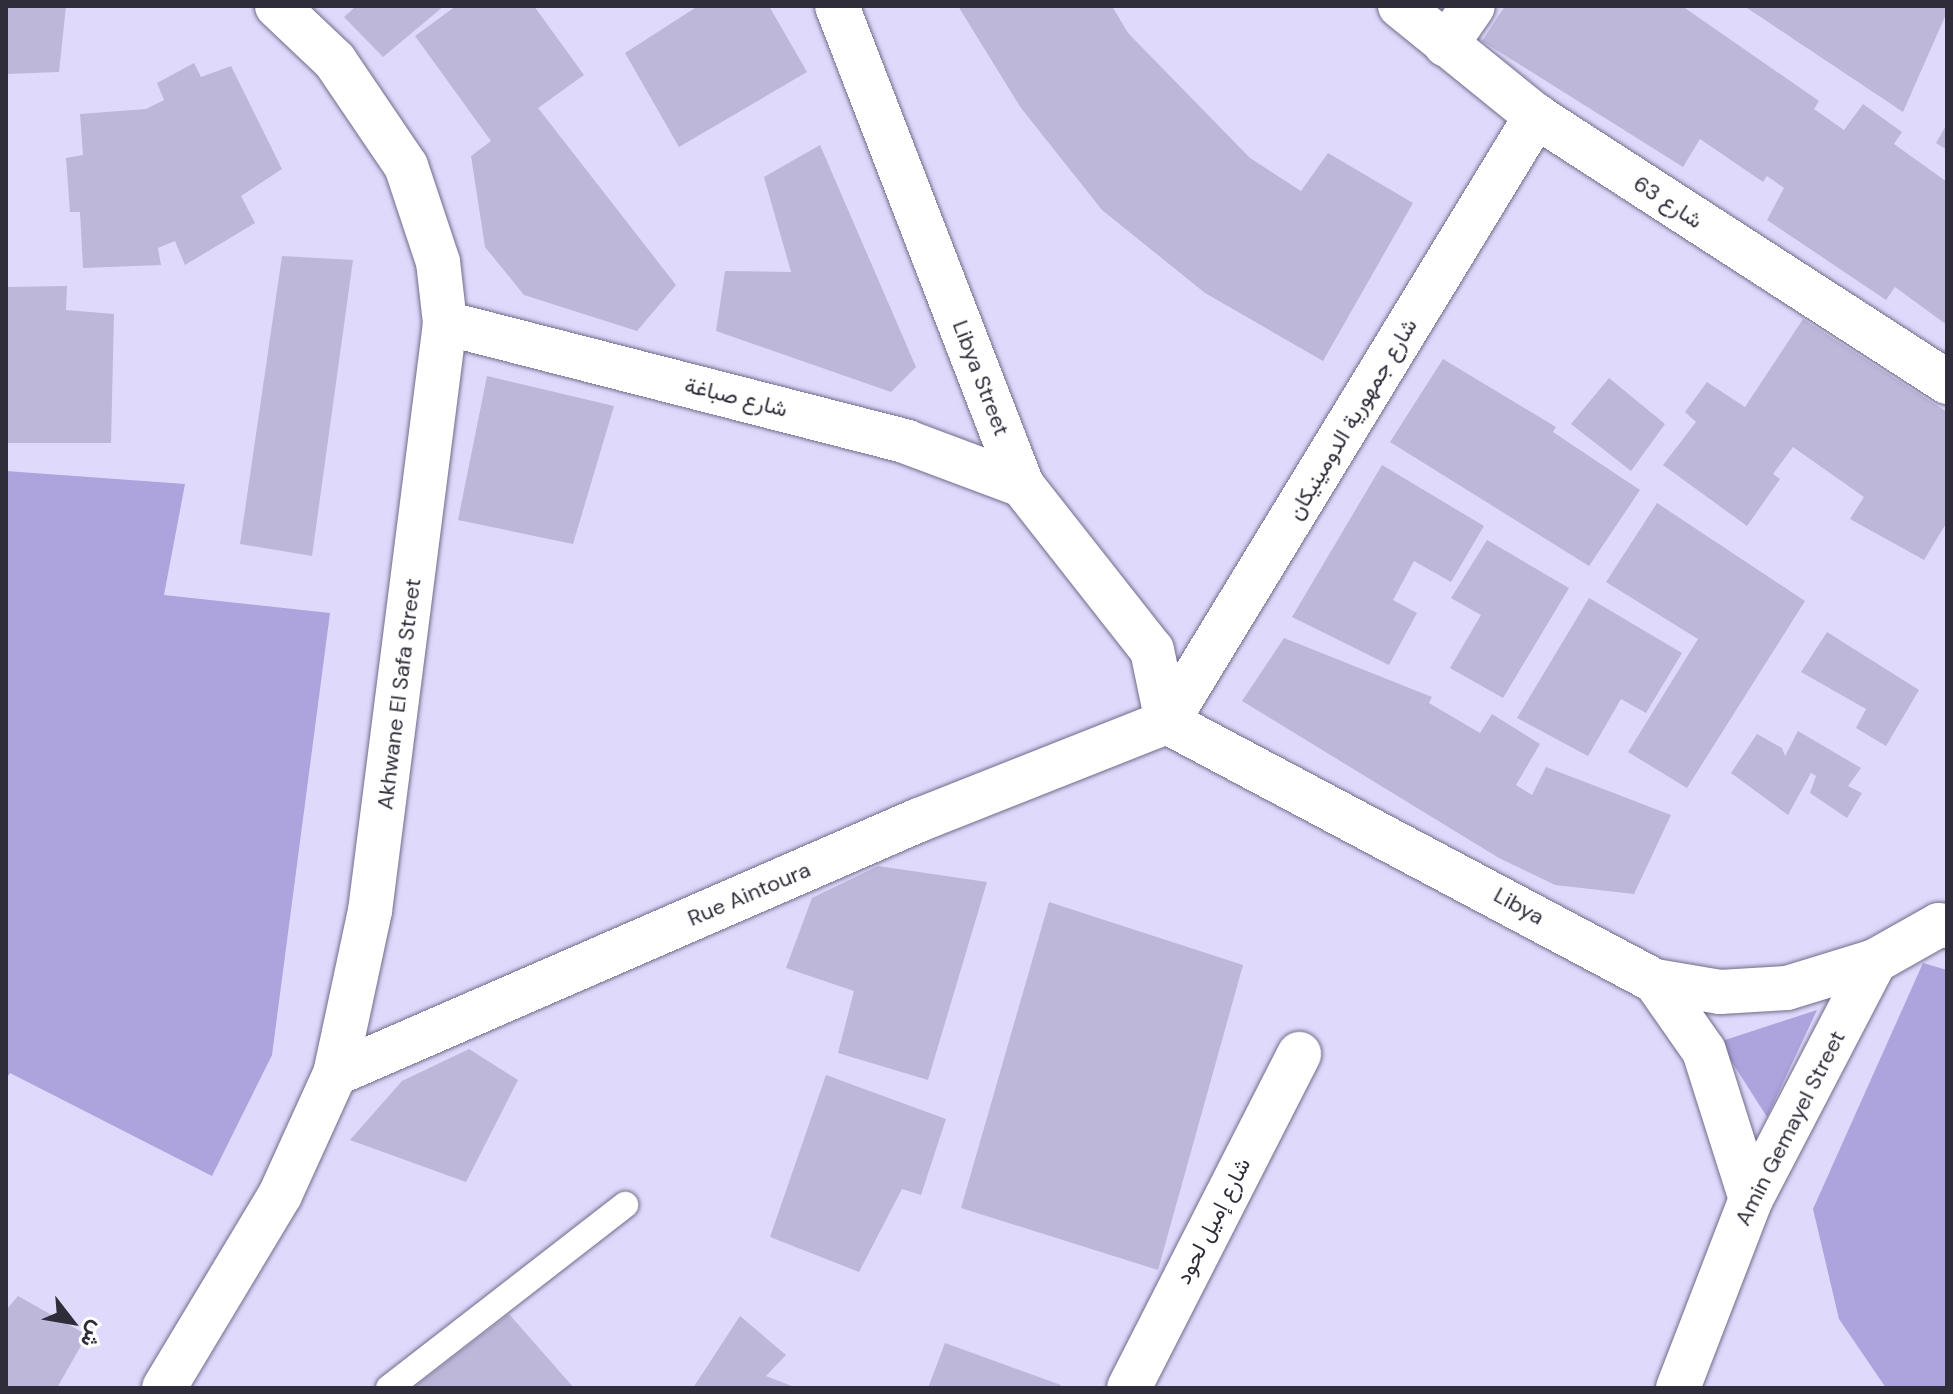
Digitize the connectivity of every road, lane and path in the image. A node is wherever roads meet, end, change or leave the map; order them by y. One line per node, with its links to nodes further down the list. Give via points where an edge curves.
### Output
1 (277, 6): 7 (street, Akhwane El Safa Street, via 335,61 406,166 438,262)
2 (837, 6): 9 (street, Libya Street)
3 (1400, 6): 5 (street, شارع 63)
4 (1473, 6): 5 (street)
5 (1446, 45): 6 (street, شارع 63)
6 (1536, 116): 8 (street, شارع 63); 10 (street, شارع جمهورية الدومينيكان)
7 (445, 323): 9 (street, شارع صباغة, via 907,442); 15 (street, Akhwane El Safa Street, via 370,911)
8 (1947, 382)
9 (1022, 485): 10 (street, Libya Street, via 1152,650)
10 (1167, 722): 13 (street, Libya); 15 (street, Rue Aintoura, via 919,820)
11 (1947, 926): 12 (street, via 1939,925)
12 (1875, 961): 13 (street, via 1787,988 1720,992); 16 (street, Amin Gemayel Street)
13 (1655, 981): 16 (street, Libya, via 1704,1051)
14 (1299, 1054): 20 (street, شارع إميل لحود)
15 (335, 1074): 18 (street, Akhwane El Safa Street, via 280,1195)
16 (1751, 1199): 21 (street, Amin Gemayel Street)
17 (625, 1205): 19 (lane)
18 (166, 1388)
19 (389, 1388)
20 (1129, 1388)
21 (1678, 1388)

